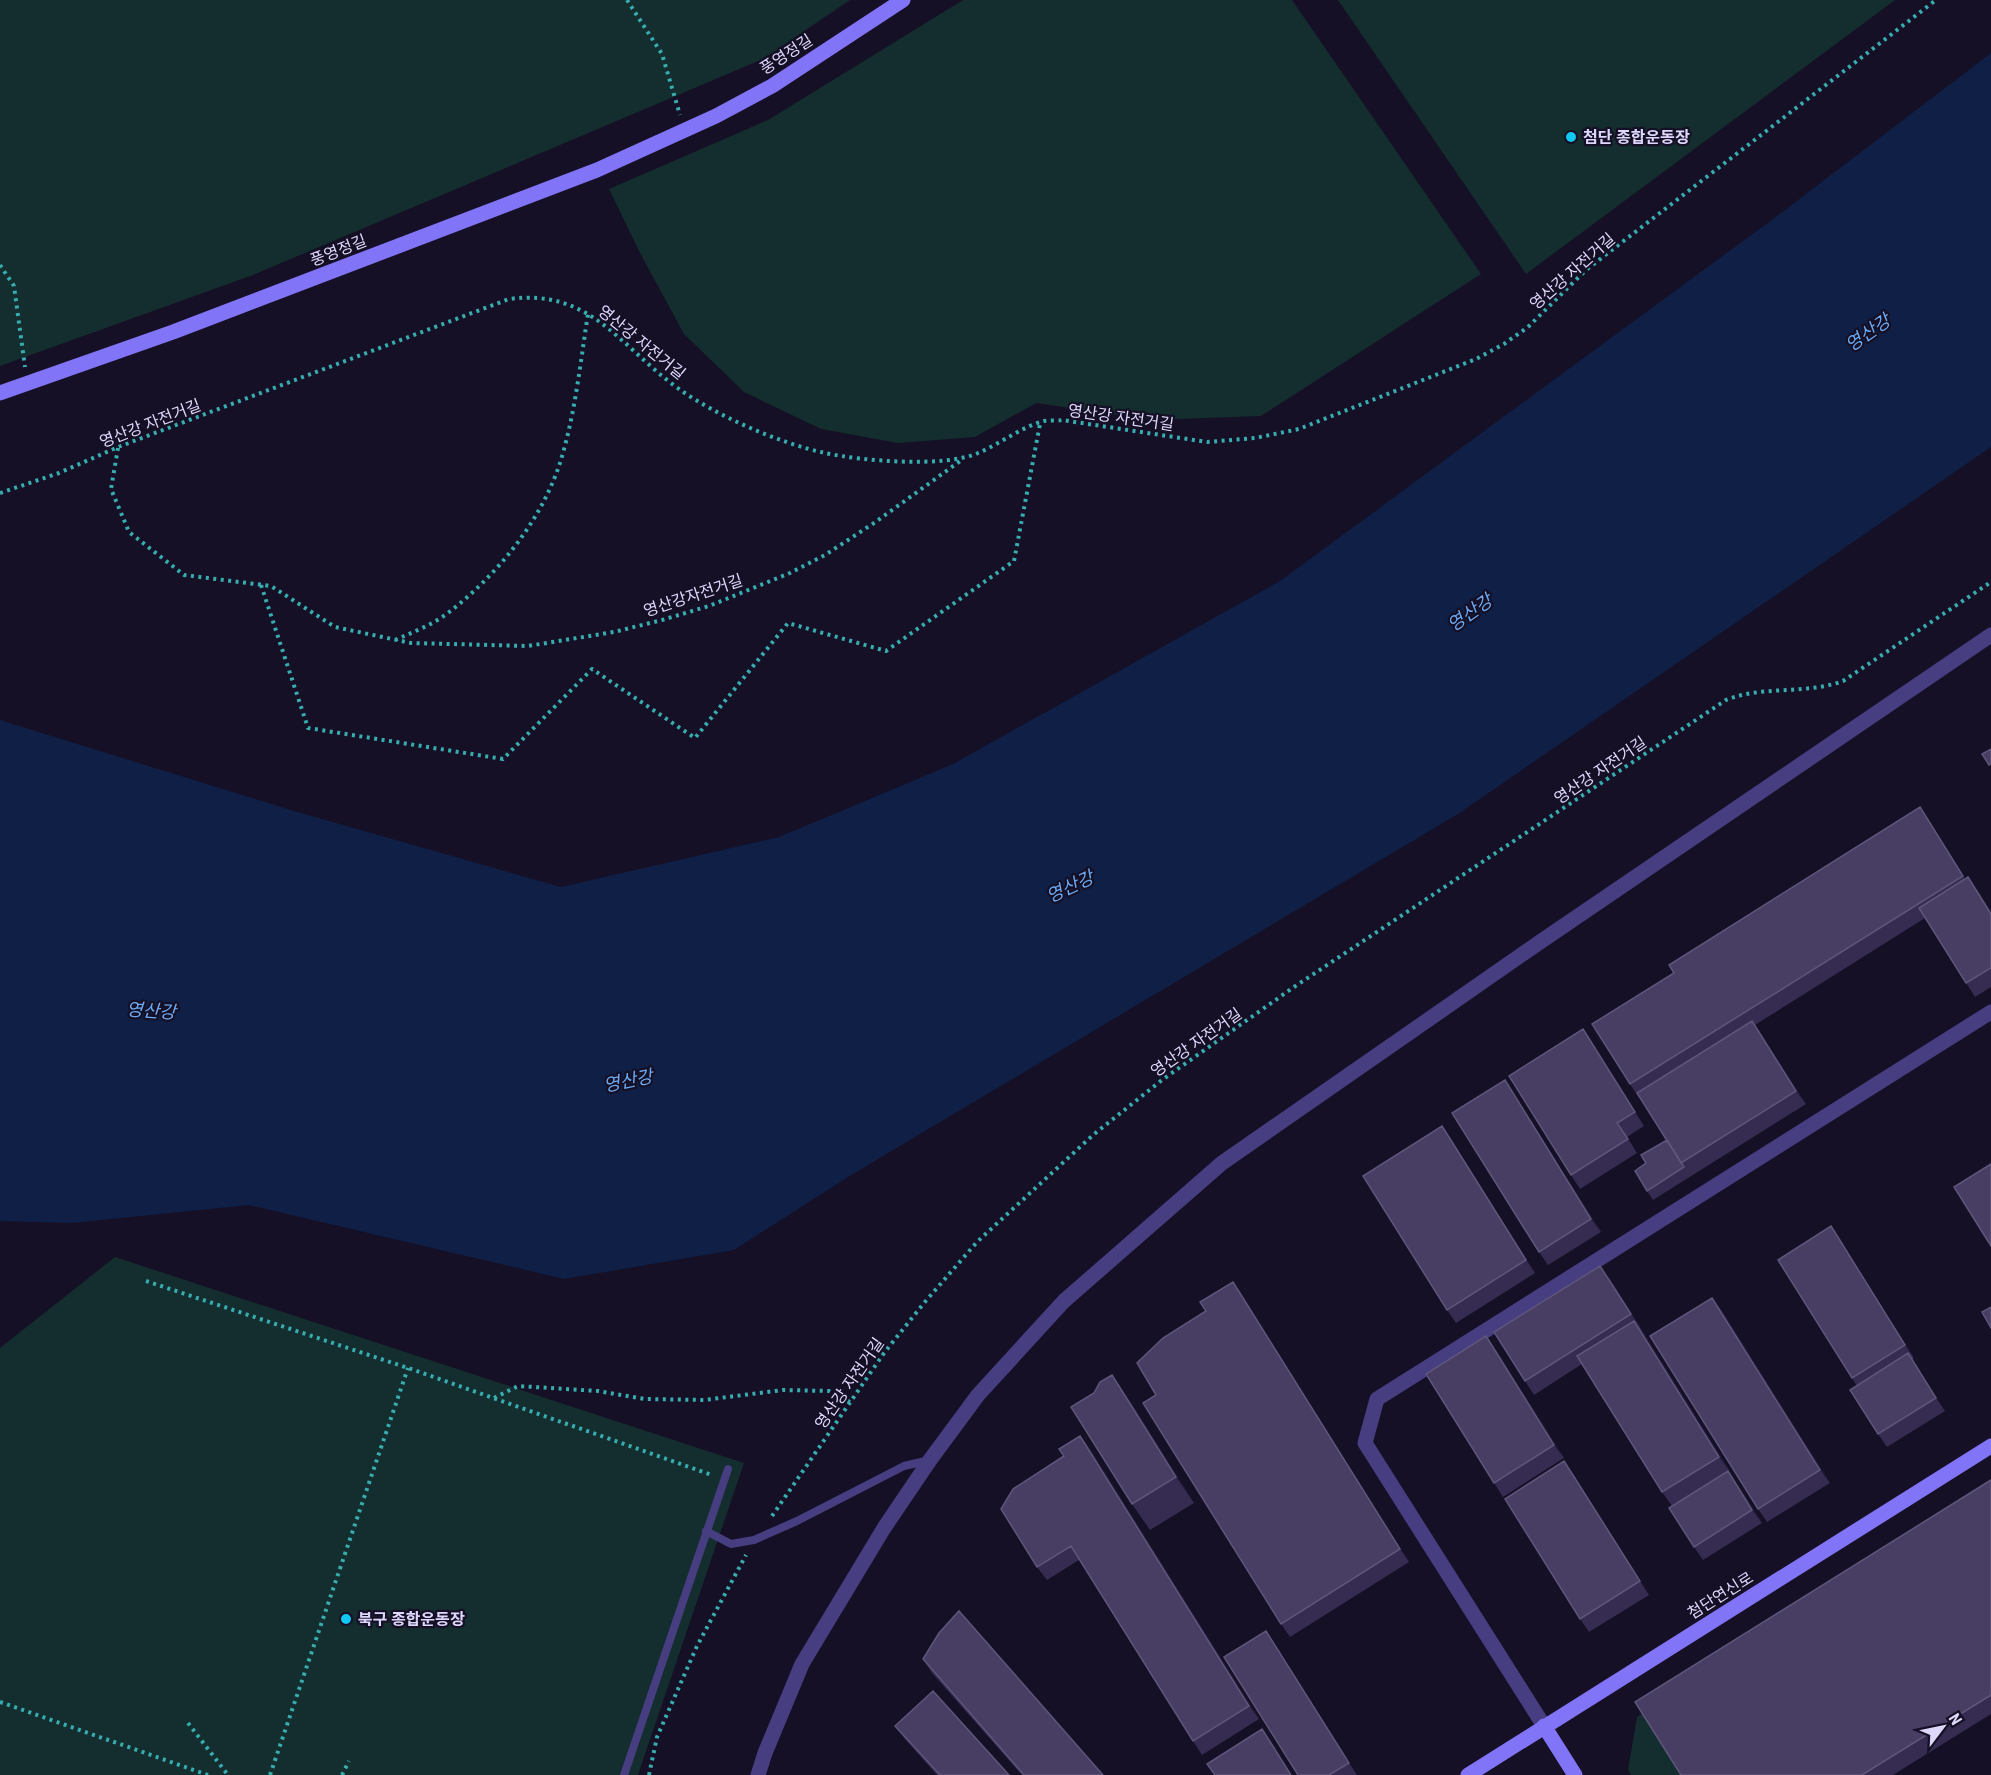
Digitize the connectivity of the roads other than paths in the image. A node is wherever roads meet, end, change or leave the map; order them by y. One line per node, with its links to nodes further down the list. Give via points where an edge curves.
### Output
1 (903, 0): 2 (street, 풍영정길, via 772,86 597,170 173,332)
2 (0, 393)
3 (1991, 635): 6 (street, via 1222,1163 1064,1301 978,1395)
4 (1991, 1012): 9 (street, via 1377,1399 1365,1443)
5 (1991, 1446): 9 (street, 첨단연신로)
6 (930, 1461): 8 (lane, via 904,1466 754,1540 731,1544); 11 (street, via 884,1528 802,1664)
7 (728, 1468): 8 (lane)
8 (706, 1531): 10 (lane)
9 (1544, 1726): 12 (street, 첨단연신로); 13 (street)
10 (624, 1775)
11 (758, 1775)
12 (1468, 1775)
13 (1575, 1775)

